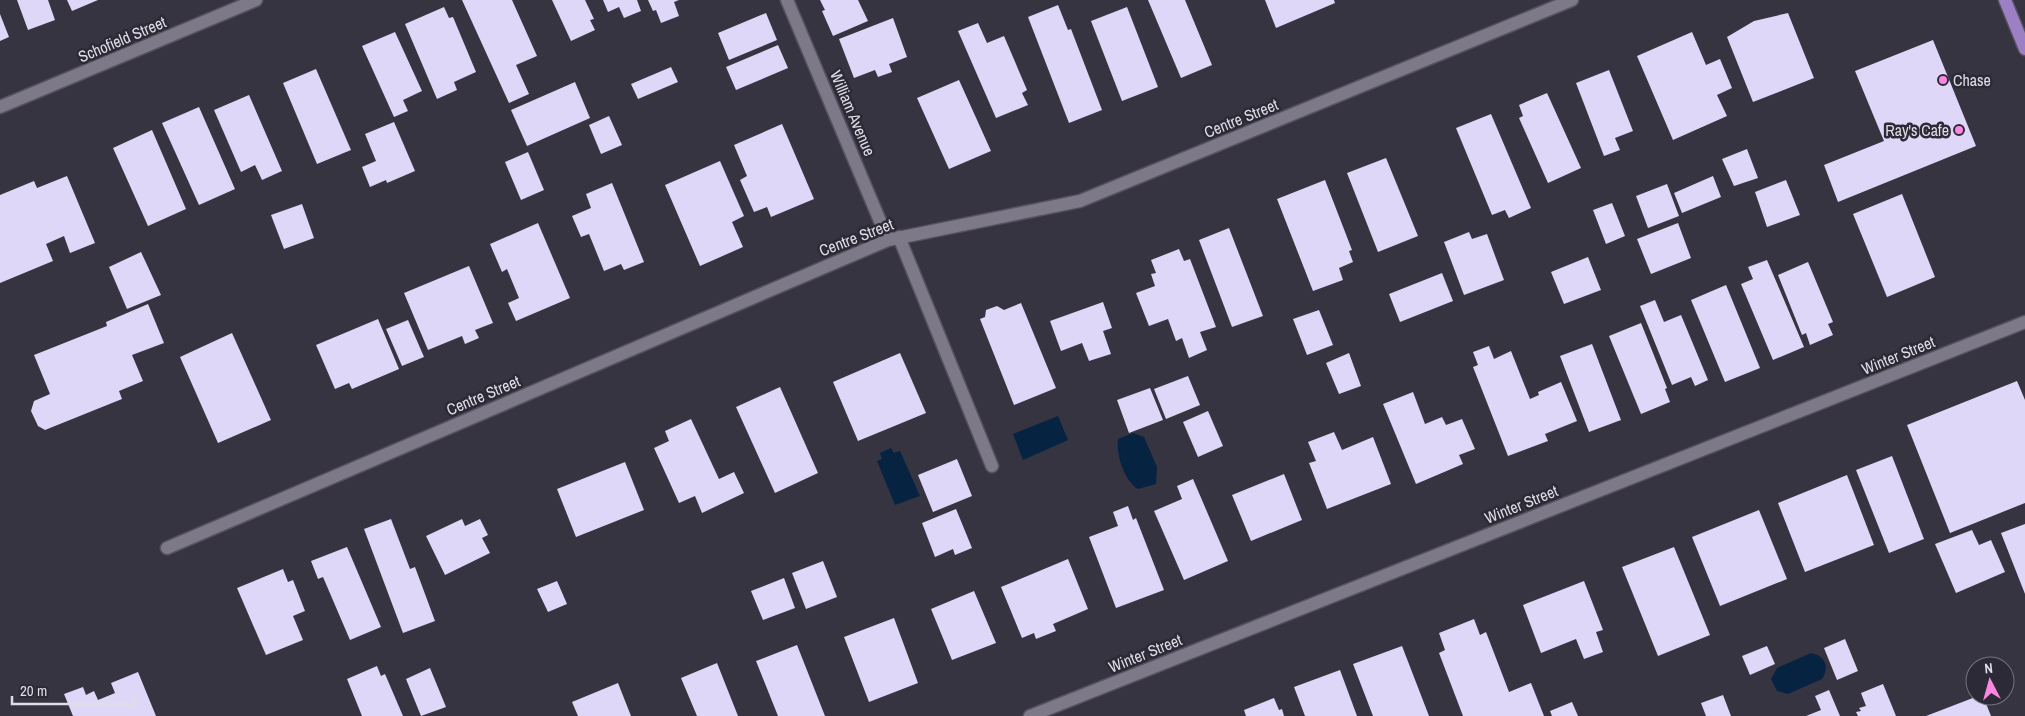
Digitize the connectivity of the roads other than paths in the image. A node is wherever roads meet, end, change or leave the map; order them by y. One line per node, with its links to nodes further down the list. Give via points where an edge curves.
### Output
1 (256, 0): 6 (street, Schofield Street)
2 (788, 0): 7 (street, William Avenue)
3 (1572, 0): 7 (street, Centre Street, via 1080,202)
4 (2005, 0): 5 (main road)
5 (2025, 49)
6 (0, 107)
7 (893, 238): 9 (street, William Avenue); 10 (street, Centre Street)
8 (2025, 322): 11 (street, Winter Street)
9 (992, 466)
10 (167, 548)
11 (1030, 716)

